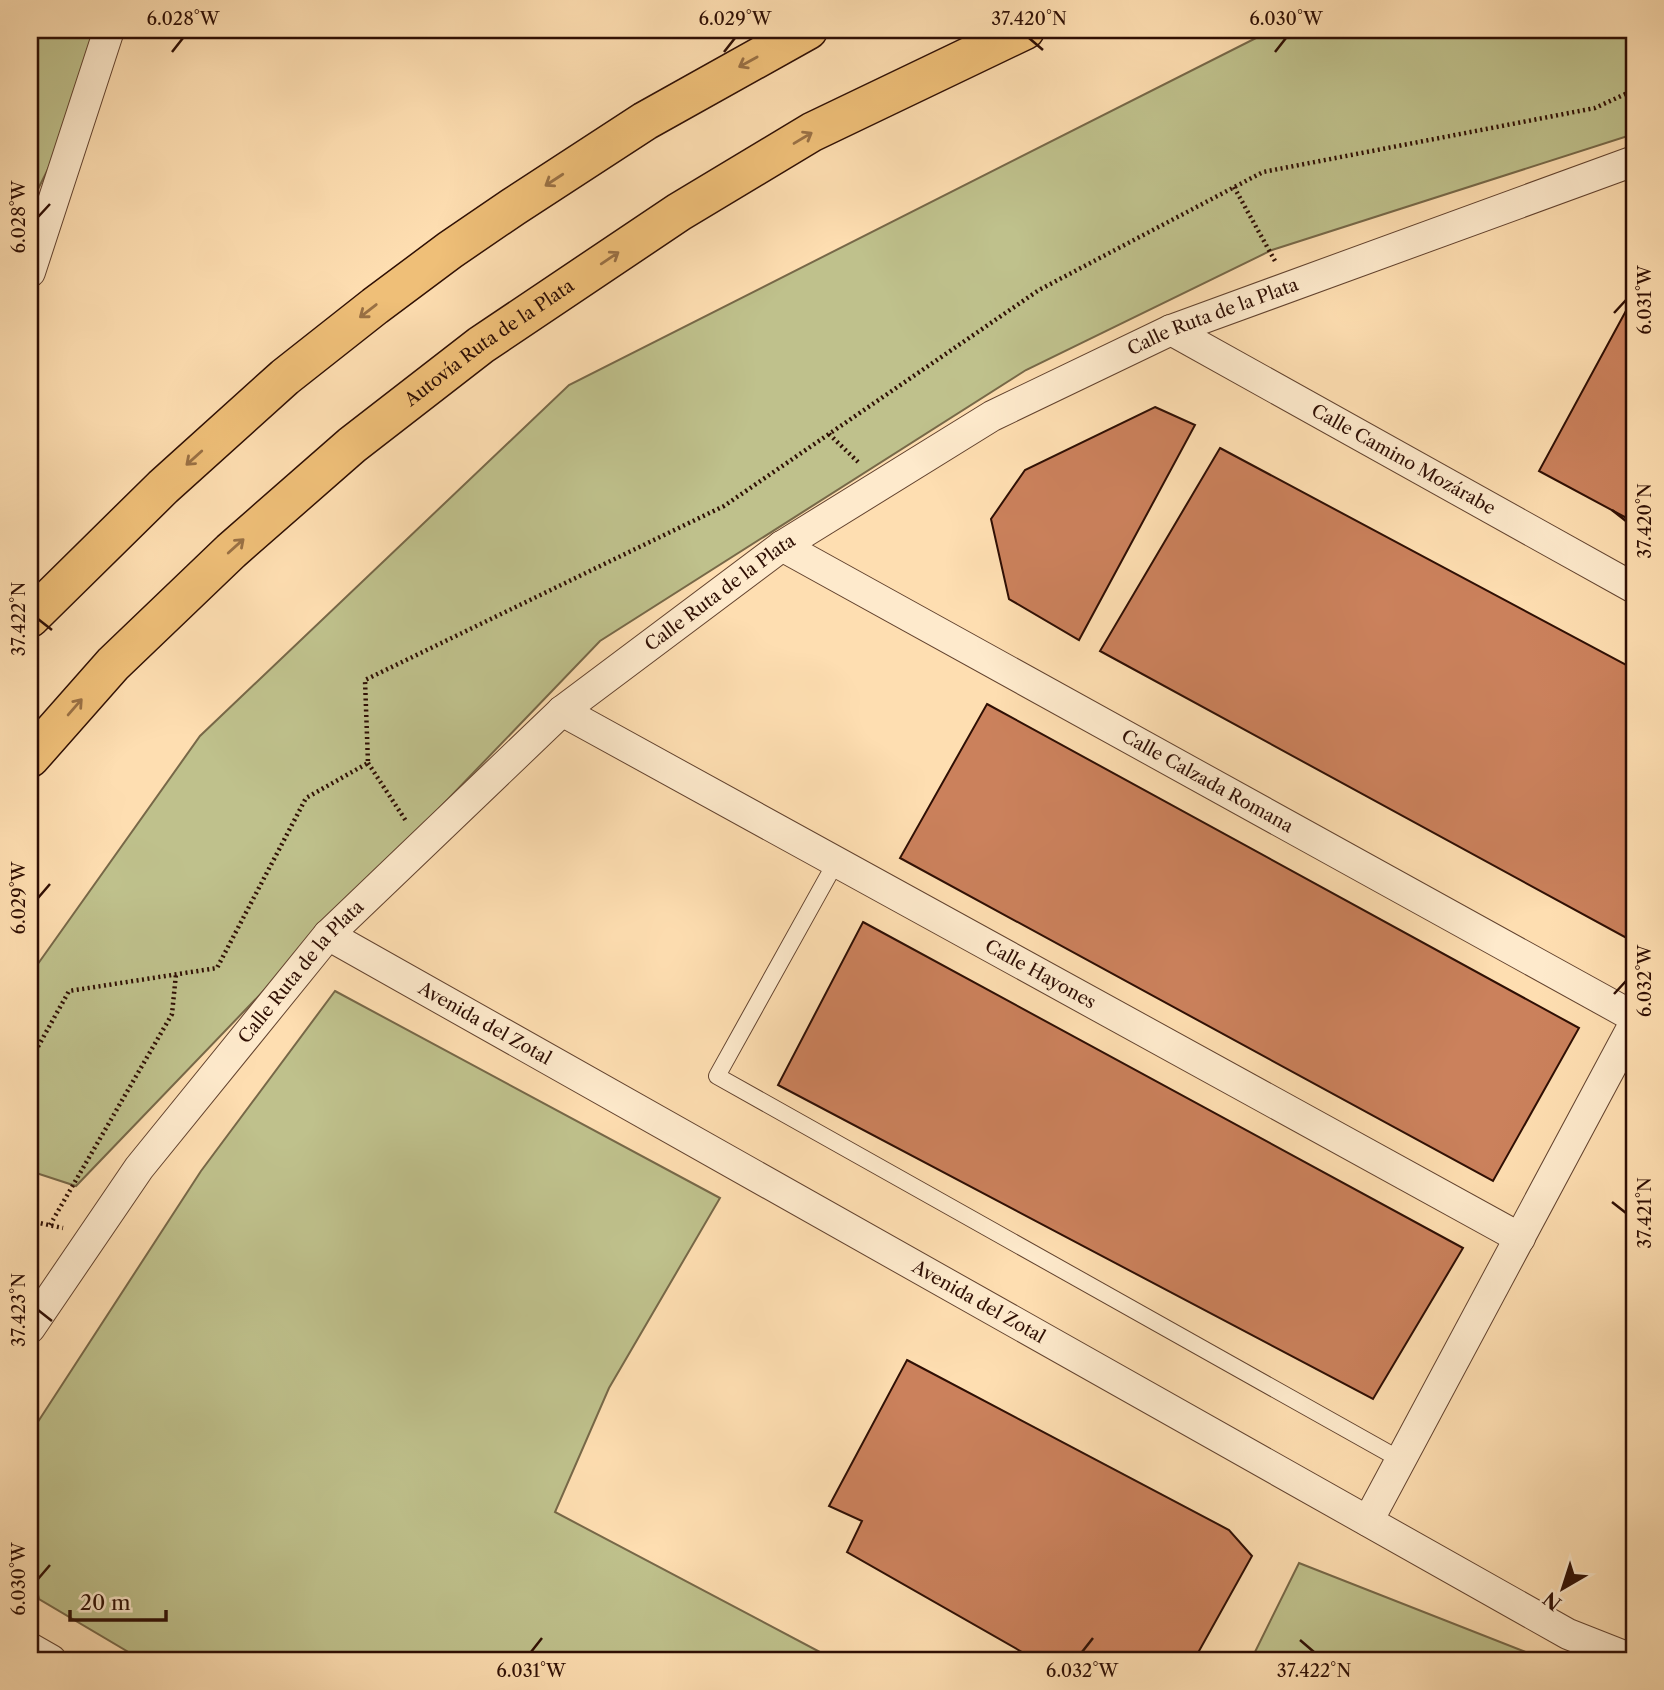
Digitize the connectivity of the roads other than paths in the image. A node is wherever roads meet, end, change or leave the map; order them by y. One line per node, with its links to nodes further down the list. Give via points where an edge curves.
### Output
1 (109, 30): 5 (street)
2 (808, 30): 9 (highway, one-way to 9, via 645,121 481,228 374,306 285,377 163,487)
3 (1025, 30): 11 (highway, Autovía Ruta de la Plata, one-way to 3, via 113,664 231,551 352,445 481,345 679,212 812,132)
4 (1634, 160): 6 (street, Calle Ruta de la Plata)
5 (30, 272)
6 (1171, 330): 7 (street, Calle Ruta de la Plata, via 992,416); 8 (street, Calle Camino Mozárabe)
7 (782, 547): 10 (street, Calle Ruta de la Plata); 14 (street, Calle Calzada Romana)
8 (1634, 588)
9 (30, 618)
10 (562, 711): 12 (street, Calle Hayones); 13 (street, Calle Ruta de la Plata)
11 (30, 758)
12 (836, 862): 16 (street, Calle Hayones); 18 (lane, via 717,1076)
13 (328, 935): 17 (street, Calle Ruta de la Plata, via 139,1168); 19 (street, Avenida del Zotal)
14 (1634, 1017)
15 (1634, 1024): 16 (street)
16 (1520, 1238): 18 (street)
17 (30, 1328)
18 (1401, 1460): 19 (street)
19 (1368, 1521): 22 (street, Avenida del Zotal, via 1568,1634)
20 (30, 1648): 21 (street)
21 (51, 1660)
22 (1633, 1660)

